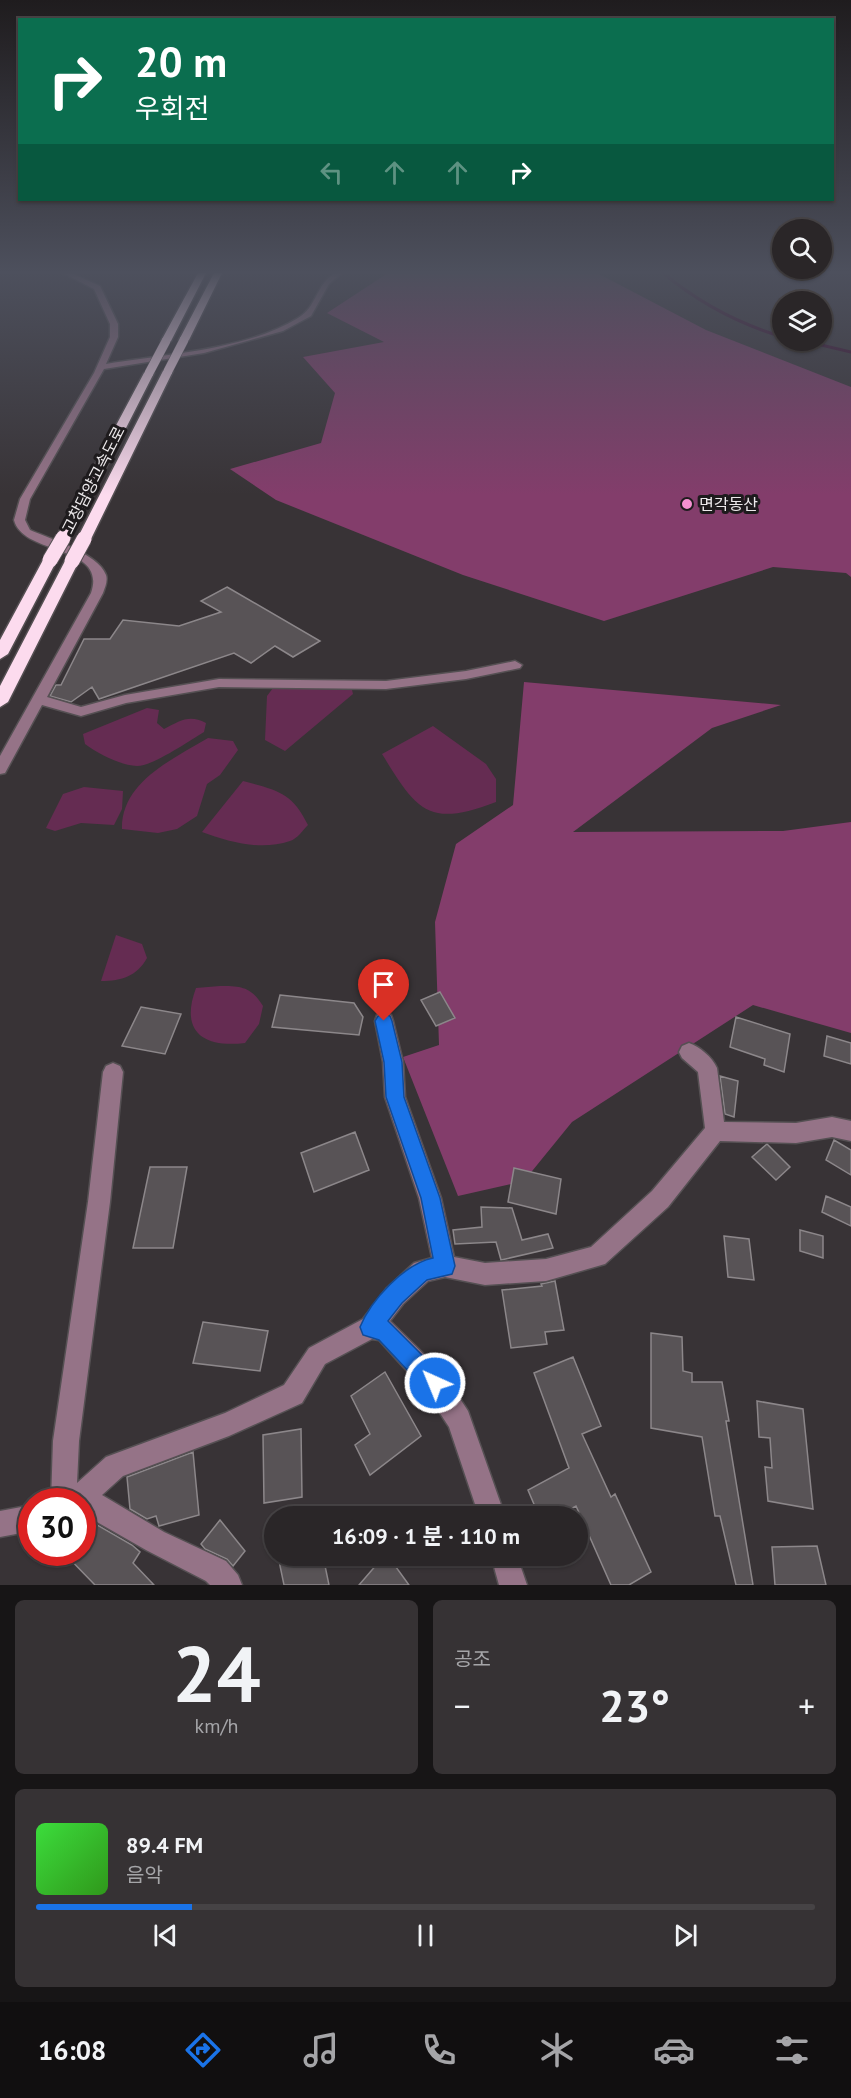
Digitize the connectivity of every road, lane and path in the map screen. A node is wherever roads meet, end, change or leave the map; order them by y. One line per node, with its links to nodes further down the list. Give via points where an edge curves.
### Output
1 (110, 347): 5 (street)
2 (163, 347): 6 (highway, 고창담양고속도로, bridge)
3 (180, 347): 9 (highway, 고창담양고속도로, bridge)
4 (210, 347): 5 (street)
5 (101, 367): 8 (street, via 25,499 19,519 26,532 93,563 101,580)
6 (0, 654)
7 (515, 665): 8 (street, via 386,685 219,683 125,699 81,712)
8 (39, 699): 10 (street)
9 (0, 702)
10 (0, 769)
11 (384, 1021): 16 (street, via 393,1062 395,1097 430,1198)
12 (689, 1052): 14 (street, via 707,1068)
13 (112, 1072): 18 (street, via 99,1202 66,1441)
14 (715, 1131): 15 (street, via 796,1133 832,1127); 16 (street, via 660,1199 597,1257 546,1270 485,1274)
15 (851, 1131)
16 (445, 1266): 17 (street, via 422,1271 395,1296)
17 (371, 1327): 19 (street, via 317,1356 293,1394 229,1424 115,1466); 21 (street, via 385,1330 435,1383 459,1420)
18 (64, 1488)
19 (91, 1488)
20 (96, 1505): 25 (street, via 216,1571)
21 (489, 1506)
22 (18, 1521): 23 (street)
23 (0, 1524)
24 (507, 1566): 26 (street)
25 (228, 1585)
26 (513, 1585)

